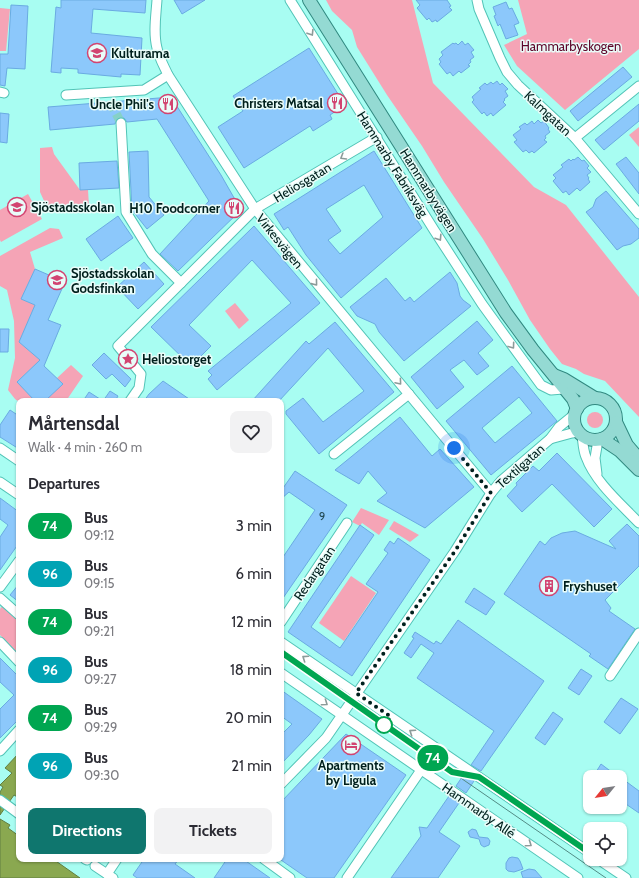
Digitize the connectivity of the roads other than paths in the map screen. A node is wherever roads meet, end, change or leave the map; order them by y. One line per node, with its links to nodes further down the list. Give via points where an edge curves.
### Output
1 (157, 0): 5 (street, Virkesvägen, via 155,37 161,61)
2 (290, 0): 9 (street, Hammarby Fabriksväg, one-way to 9)
3 (309, 0): 14 (main road, Hammarbyvägen, via 506,312)
4 (477, 0): 10 (street, Kalmgatan, via 507,72)
5 (168, 75): 7 (street, via 144,90 110,97); 11 (street, Virkesvägen)
6 (639, 86): 10 (street)
7 (66, 95)
8 (122, 123): 13 (street, via 126,212 152,254)
9 (377, 137): 11 (street, Heliosgatan, one-way to 11); 15 (street, Hammarby Fabriksväg, one-way to 15, via 482,304 541,385 551,390)
10 (575, 138): 12 (street, Kalmgatan)
11 (255, 209): 13 (street, Heliosgatan); 16 (street, Virkesvägen, one-way to 16)
12 (639, 214)
13 (181, 283): 17 (street, Heliosgatan, via 118,346 141,374 139,388)
14 (554, 375): 15 (main road, Hammarbyvägen); 18 (main road, Hammarbyvägen)
15 (563, 389): 19 (main road, Hammarbyvägen, via 573,399)
16 (409, 394): 25 (street); 32 (street, Virkesvägen)
17 (132, 398)
18 (595, 398): 19 (main road, via 584,401); 20 (main road, Hammarbyvägen, via 607,401 611,405 615,410)
19 (576, 411): 21 (main road, Hammarbyvägen, via 574,421); 22 (street, Textilgatan)
20 (616, 422): 23 (main road, via 611,432); 27 (main road, Hammarbyvägen, via 627,445)
21 (581, 434): 22 (street, Textilgatan, via 572,432); 23 (main road, via 587,438); 29 (street, via 585,455)
22 (550, 439): 32 (street, Textilgatan, via 500,481)
23 (600, 439): 28 (main road, via 620,451); 29 (street, via 595,458)
24 (0, 448): 26 (street)
25 (334, 454)
26 (16, 459)
27 (639, 459)
28 (639, 470)
29 (597, 478): 34 (street)
30 (0, 482): 31 (street)
31 (16, 493)
32 (491, 493): 46 (street, Textilgatan, via 455,551)
33 (348, 523): 39 (street, Redargatan)
34 (639, 523)
35 (16, 565): 36 (street)
36 (0, 588)
37 (0, 598): 38 (street)
38 (16, 612)
39 (284, 618)
40 (639, 633): 45 (street)
41 (0, 642): 43 (street)
42 (284, 644): 46 (street, Hammarby Allé, one-way to 42)
43 (16, 659)
44 (284, 675): 47 (street, Hammarby Allé, one-way to 47)
45 (610, 676)
46 (356, 693): 47 (street, Textilgatan); 54 (street, Hammarby Allé, one-way to 46)
47 (341, 714): 50 (street, Hammarby Allé); 51 (street, Textilgatan, via 326,738)
48 (16, 733): 49 (street)
49 (0, 751)
50 (421, 770): 61 (street); 62 (street, Hammarby Allé, one-way to 62)
51 (284, 781)
52 (0, 800): 53 (street)
53 (16, 812)
54 (583, 848)
55 (116, 862): 59 (street)
56 (268, 862): 60 (street)
57 (95, 866): 59 (street)
58 (608, 866): 63 (street)
59 (110, 876)
60 (290, 878)
61 (347, 878)
62 (578, 878)
63 (626, 878)

